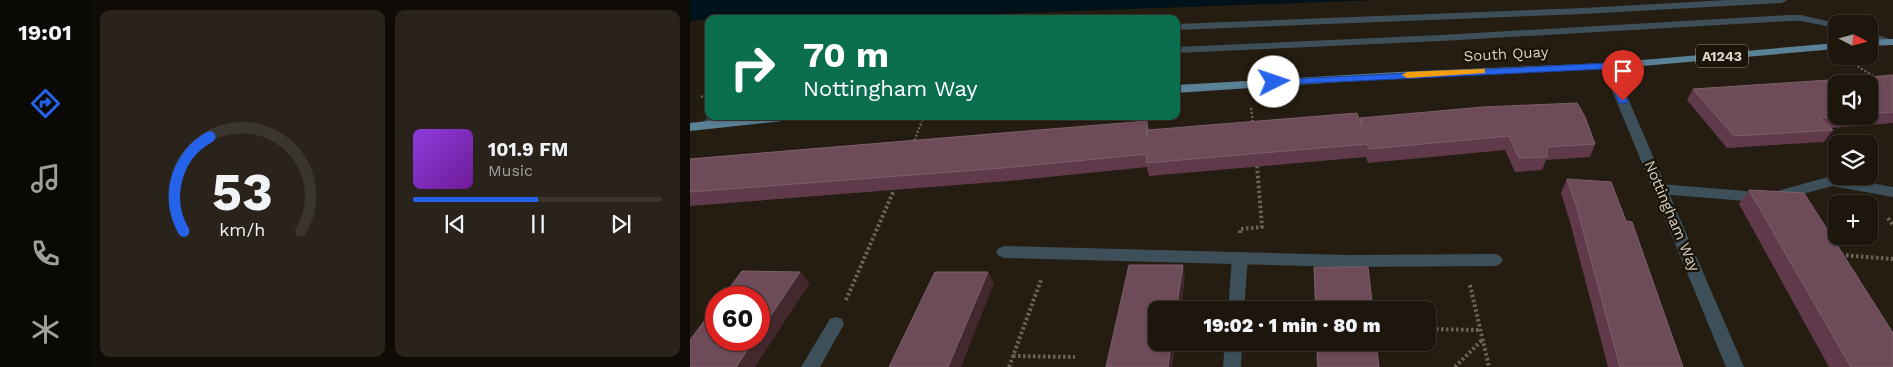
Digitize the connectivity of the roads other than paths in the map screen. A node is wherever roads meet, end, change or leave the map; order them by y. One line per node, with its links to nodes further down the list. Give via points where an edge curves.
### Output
1 (1782, 0): 3 (street)
2 (1828, 23): 8 (street, via 1789,18)
3 (1180, 27)
4 (1878, 38): 5 (street)
5 (1891, 42): 6 (main road)
6 (1878, 43)
7 (1828, 47): 9 (main road, South Quay / A1243)
8 (1180, 50)
9 (1608, 66): 10 (main road, South Quay / A1243); 15 (street, Nottingham Way)
10 (1180, 89)
11 (713, 120): 13 (street)
12 (754, 120): 13 (main road)
13 (705, 126): 14 (main road)
14 (690, 127)
15 (1660, 189): 16 (street, via 1770,198 1832,181); 25 (street, Nottingham Way)
16 (1893, 192)
17 (1004, 252): 18 (street)
18 (1240, 258): 19 (street); 20 (street)
19 (1495, 260)
20 (1237, 301)
21 (836, 324): 23 (street)
22 (1233, 351): 24 (street)
23 (810, 367)
24 (1232, 367)
25 (1735, 367)

